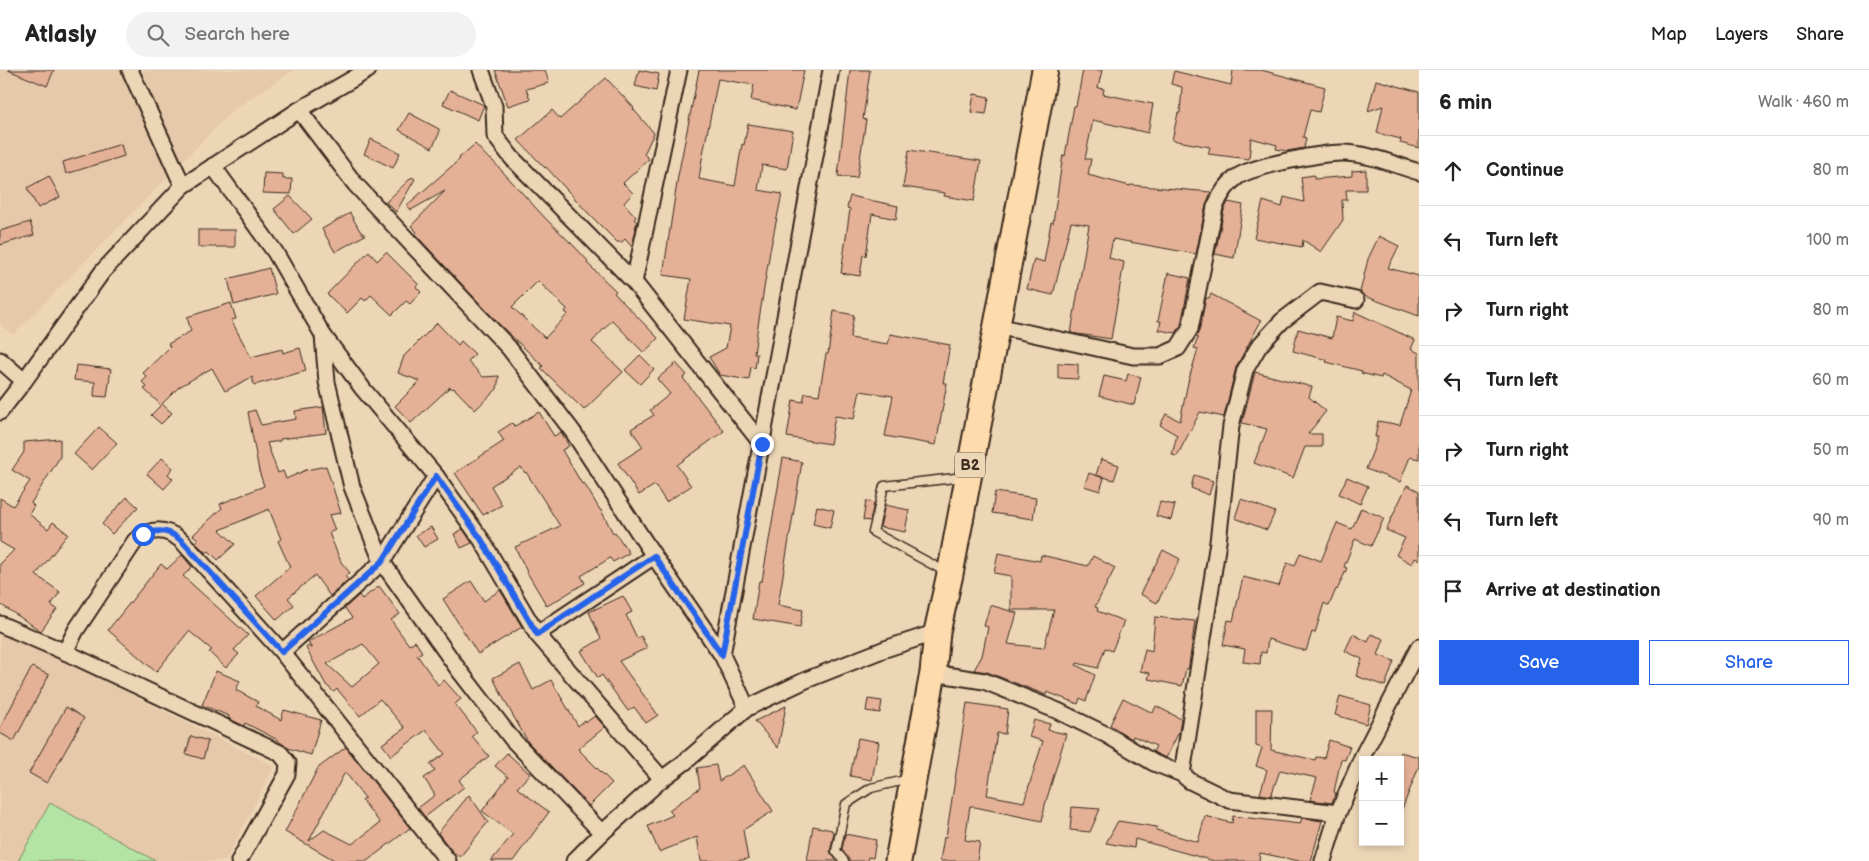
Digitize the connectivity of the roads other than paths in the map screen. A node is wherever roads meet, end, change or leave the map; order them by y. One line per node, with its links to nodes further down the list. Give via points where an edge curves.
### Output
1 (130, 70): 10 (street)
2 (368, 70): 7 (street)
3 (482, 70): 11 (street, via 494,106 495,136 512,158)
4 (679, 70): 11 (street)
5 (831, 70): 18 (street)
6 (1044, 70): 13 (highway, B2)
7 (299, 110): 8 (street); 21 (street, via 355,184 509,348 573,432)
8 (213, 166): 10 (street); 14 (street, via 275,252)
9 (1419, 172): 13 (street, via 1370,157 1323,153 1238,176 1221,192 1214,207 1190,329 1178,348 1160,356 1133,356)
10 (183, 186): 16 (street, via 103,271)
11 (634, 282): 18 (street)
12 (1356, 300): 33 (street, via 1320,292 1282,320 1259,346 1245,370 1232,426 1218,542)
13 (997, 326): 20 (highway, B2)
14 (323, 335): 19 (street, via 363,389); 22 (street, via 327,382 352,487)
15 (0, 360): 16 (street)
16 (24, 381): 17 (street)
17 (0, 412)
18 (762, 444): 30 (street)
19 (436, 476): 22 (street); 26 (street, via 481,539)
20 (967, 477): 23 (highway, B2); 23 (lane, via 884,486 873,532)
21 (654, 556): 26 (street); 30 (street)
22 (382, 562): 29 (street); 37 (street, via 512,739)
23 (950, 574): 25 (highway, B2)
24 (0, 624): 28 (street)
25 (937, 632): 31 (highway, B2); 32 (street, via 885,649)
26 (537, 634): 35 (street)
27 (1419, 647): 36 (street, via 1363,755)
28 (65, 652): 29 (street, via 135,541 143,534 164,530 182,541); 38 (street, via 280,753 288,762 287,774)
29 (282, 652): 39 (street)
30 (722, 655): 32 (street)
31 (933, 673): 33 (street, via 992,685 1058,712 1107,735 1154,763); 34 (highway, B2)
32 (747, 708): 35 (street)
33 (1182, 774): 36 (street, via 1229,800)
34 (914, 778): 41 (lane, via 871,788 846,804 836,851); 42 (highway, B2)
35 (662, 779): 37 (street)
36 (1338, 813): 43 (street)
37 (602, 833): 40 (street)
38 (239, 861)
39 (448, 861)
40 (574, 861)
41 (844, 861)
42 (898, 861)
43 (1323, 861)

